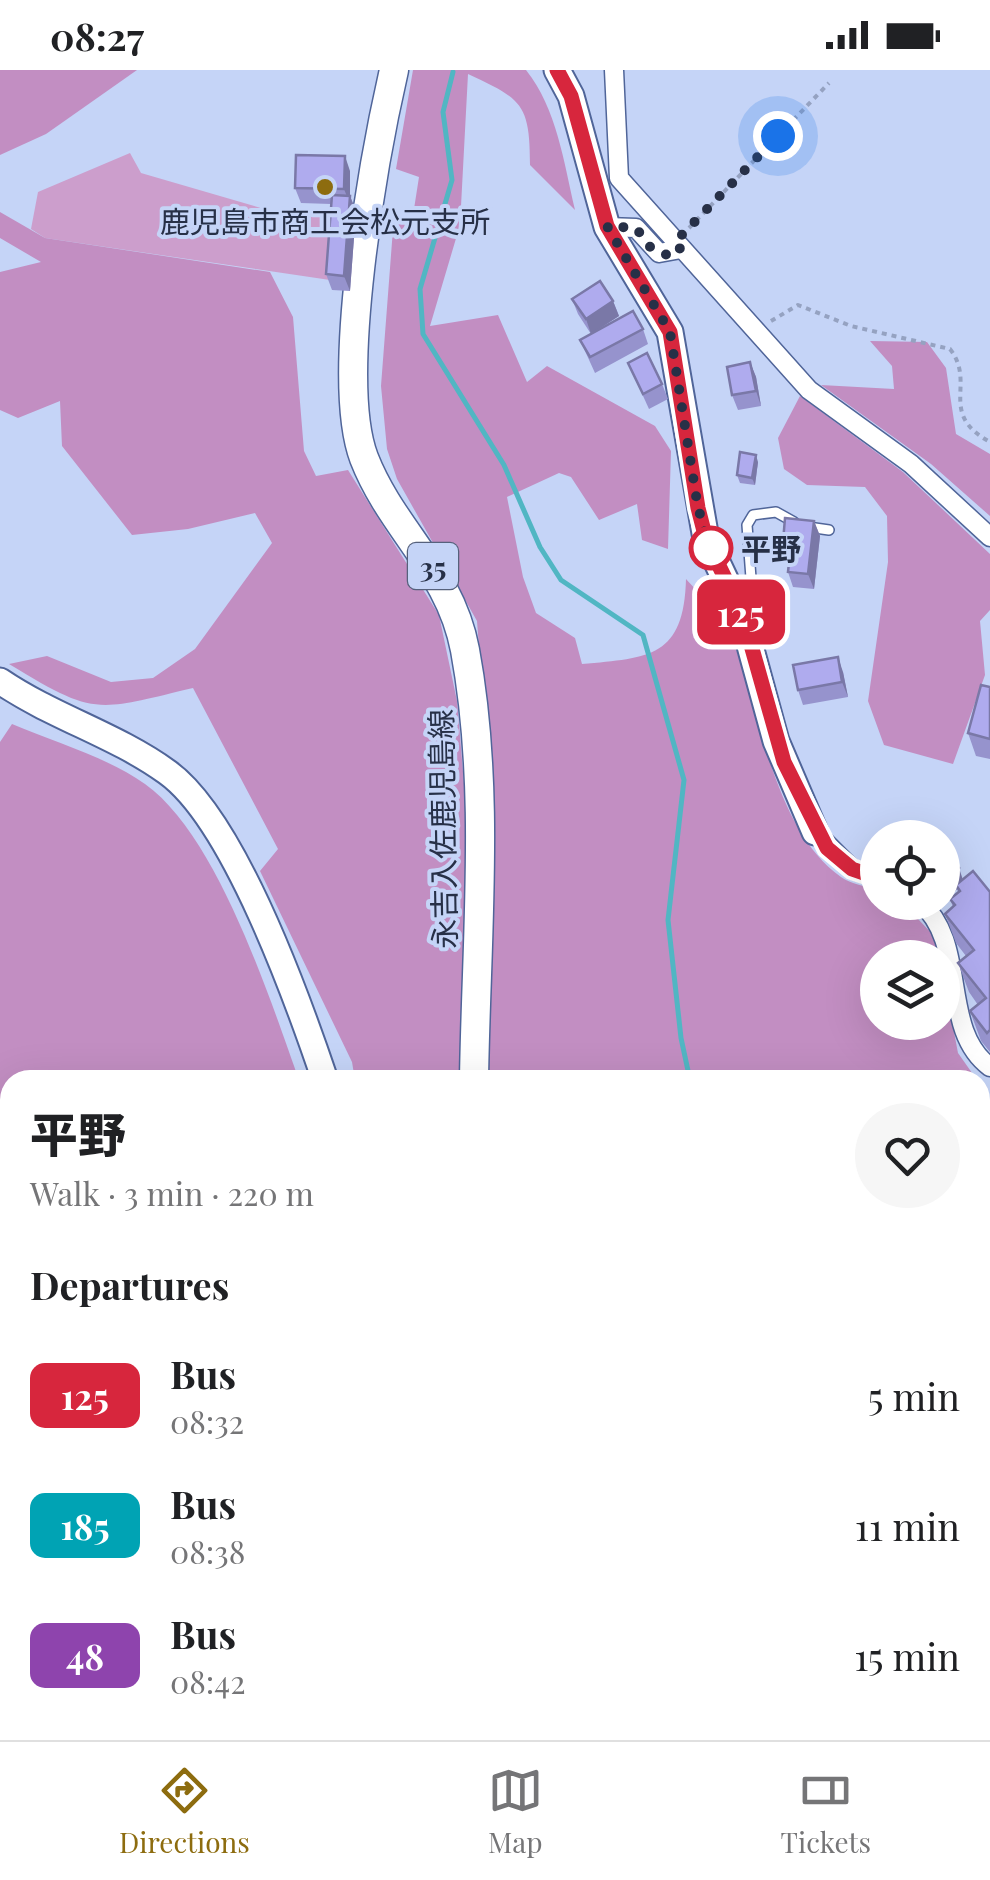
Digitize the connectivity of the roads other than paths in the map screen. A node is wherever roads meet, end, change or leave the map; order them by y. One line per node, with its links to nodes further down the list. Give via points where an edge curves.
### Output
1 (394, 70): 15 (main road, 永吉入佐鹿児島線 / 35, via 379,134 350,380 362,454 381,497 438,573 467,661 478,727)
2 (557, 70): 4 (street, via 571,96)
3 (614, 70): 5 (street, via 619,178)
4 (607, 226): 5 (street, via 636,228 651,248 667,255); 8 (street, via 670,332 698,508)
5 (678, 246): 7 (street, via 809,390 911,464)
6 (829, 530): 8 (lane, via 800,526 776,512 752,514 751,578)
7 (990, 536)
8 (732, 590): 10 (street, via 776,741)
9 (0, 681): 14 (street, via 136,752 202,807 237,868)
10 (815, 832): 11 (street)
11 (860, 872)
12 (934, 920): 13 (street, via 971,1048)
13 (990, 1067)
14 (321, 1070)
15 (474, 1070)

